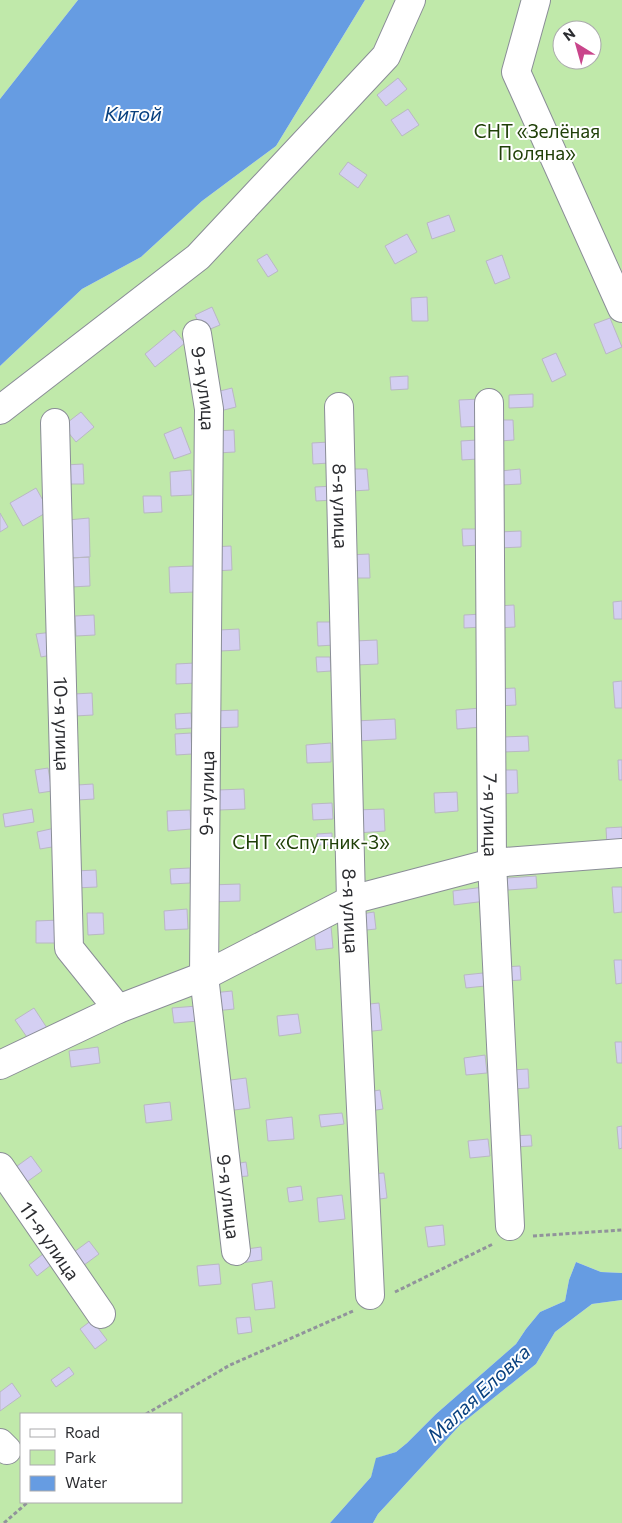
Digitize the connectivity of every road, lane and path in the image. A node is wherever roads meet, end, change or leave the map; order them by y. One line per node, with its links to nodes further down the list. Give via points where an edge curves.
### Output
1 (411, 0): 7 (street, via 386,56 198,257)
2 (536, 0): 3 (street, via 516,72)
3 (622, 308)
4 (197, 334): 12 (street, 9-я улица, via 210,409)
5 (489, 403): 10 (street, 7-я улица)
6 (339, 407): 11 (street, 8-я улица)
7 (0, 410)
8 (55, 423): 13 (street, 10-я улица, via 69,948)
9 (622, 853): 10 (street)
10 (492, 863): 11 (street); 16 (street, 7-я улица)
11 (351, 900): 12 (street); 18 (street, 8-я улица)
12 (204, 976): 13 (street); 17 (street, 9-я улица)
13 (118, 1009): 14 (street)
14 (0, 1065)
15 (0, 1167): 19 (street, 11-я улица)
16 (510, 1226)
17 (236, 1250)
18 (370, 1295)
19 (101, 1314)
20 (27, 1503): 21 (path)
21 (4, 1523)

